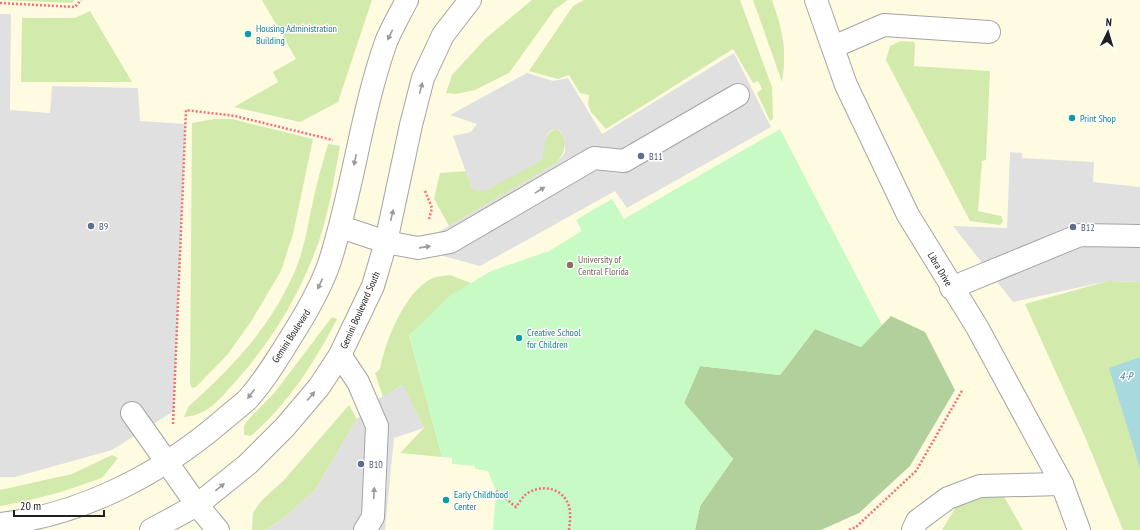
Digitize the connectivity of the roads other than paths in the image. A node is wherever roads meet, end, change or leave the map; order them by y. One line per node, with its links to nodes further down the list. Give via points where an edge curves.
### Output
1 (408, 0): 7 (street, Gemini Boulevard, one-way to 7, via 387,40 372,86)
2 (470, 0): 9 (street, Gemini Boulevard South, one-way to 2, via 423,78 443,35)
3 (816, 0): 5 (street, Libra Drive)
4 (989, 32): 5 (street, via 884,25)
5 (833, 47): 10 (street, Libra Drive, via 846,85 908,215)
6 (738, 95): 9 (street, one-way to 6, via 418,248 450,242 594,158 624,161)
7 (341, 227): 9 (street); 13 (street, Gemini Boulevard, one-way to 13, via 329,264 310,306 281,353 247,399)
8 (1140, 236): 10 (street, via 1080,235)
9 (386, 242): 11 (street, Gemini Boulevard South, via 373,286)
10 (951, 288): 14 (street, Libra Drive, via 977,327)
11 (340, 355): 15 (street, Gemini Boulevard South, one-way to 11, via 248,464 285,427 319,387); 19 (street, one-way to 11, via 373,517 378,426 358,382)
12 (132, 413): 13 (street)
13 (168, 462): 15 (street); 16 (street, Gemini Boulevard, via 118,489 68,509 19,522)
14 (1062, 484): 20 (street, via 980,486 948,498 917,521); 21 (street, Libra Drive)
15 (197, 506): 17 (street, Gemini Boulevard South); 18 (street)
16 (0, 524)
17 (151, 530)
18 (218, 530)
19 (365, 530)
20 (913, 530)
21 (1079, 530)

